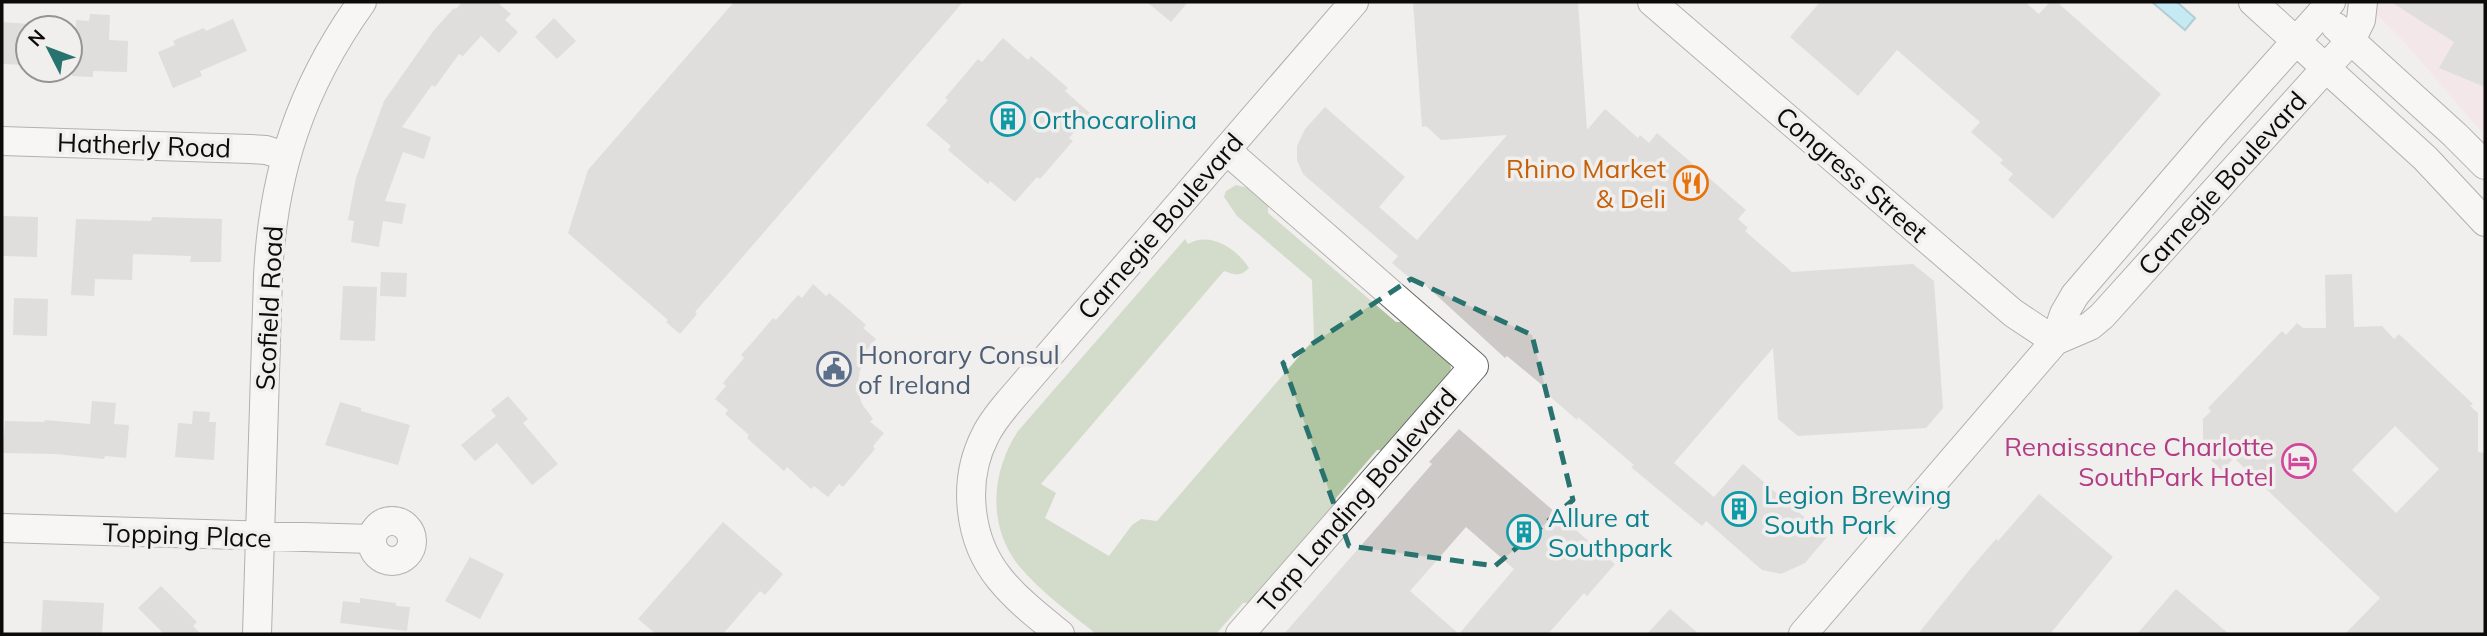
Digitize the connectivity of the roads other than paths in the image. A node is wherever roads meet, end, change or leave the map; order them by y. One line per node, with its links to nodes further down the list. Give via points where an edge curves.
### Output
1 (362, 2): 12 (street, Scofield Road, via 322,65)
2 (1354, 2): 11 (street, Carnegie Boulevard)
3 (1652, 2): 15 (street, Congress Street, via 2013,313)
4 (2253, 2): 7 (street)
5 (2363, 2): 8 (street, Carnegie Boulevard, via 2361,20)
6 (2320, 5): 7 (street, Carnegie Boulevard); 8 (street)
7 (2295, 39): 9 (street); 15 (street, Carnegie Boulevard, via 2071,300)
8 (2351, 40): 9 (street, Carnegie Boulevard); 13 (street)
9 (2326, 66): 14 (street, via 2425,158); 15 (street, Carnegie Boulevard, via 2096,322)
10 (2, 141): 12 (street, Hatherly Road, via 250,149)
11 (1226, 150): 20 (street, Carnegie Boulevard, via 997,416 978,452 971,499 979,543 1005,585); 21 (street, Torp Landing Boulevard, via 1474,366)
12 (285, 156): 17 (street, Scofield Road, via 270,243)
13 (2485, 165)
14 (2485, 222)
15 (2055, 341): 22 (street, Carnegie Boulevard)
16 (2, 528): 17 (street, Topping Place)
17 (259, 537): 18 (street, Topping Place); 19 (street, Scofield Road)
18 (372, 539)
19 (257, 634)
20 (1059, 634)
21 (1240, 634)
22 (1803, 634)

